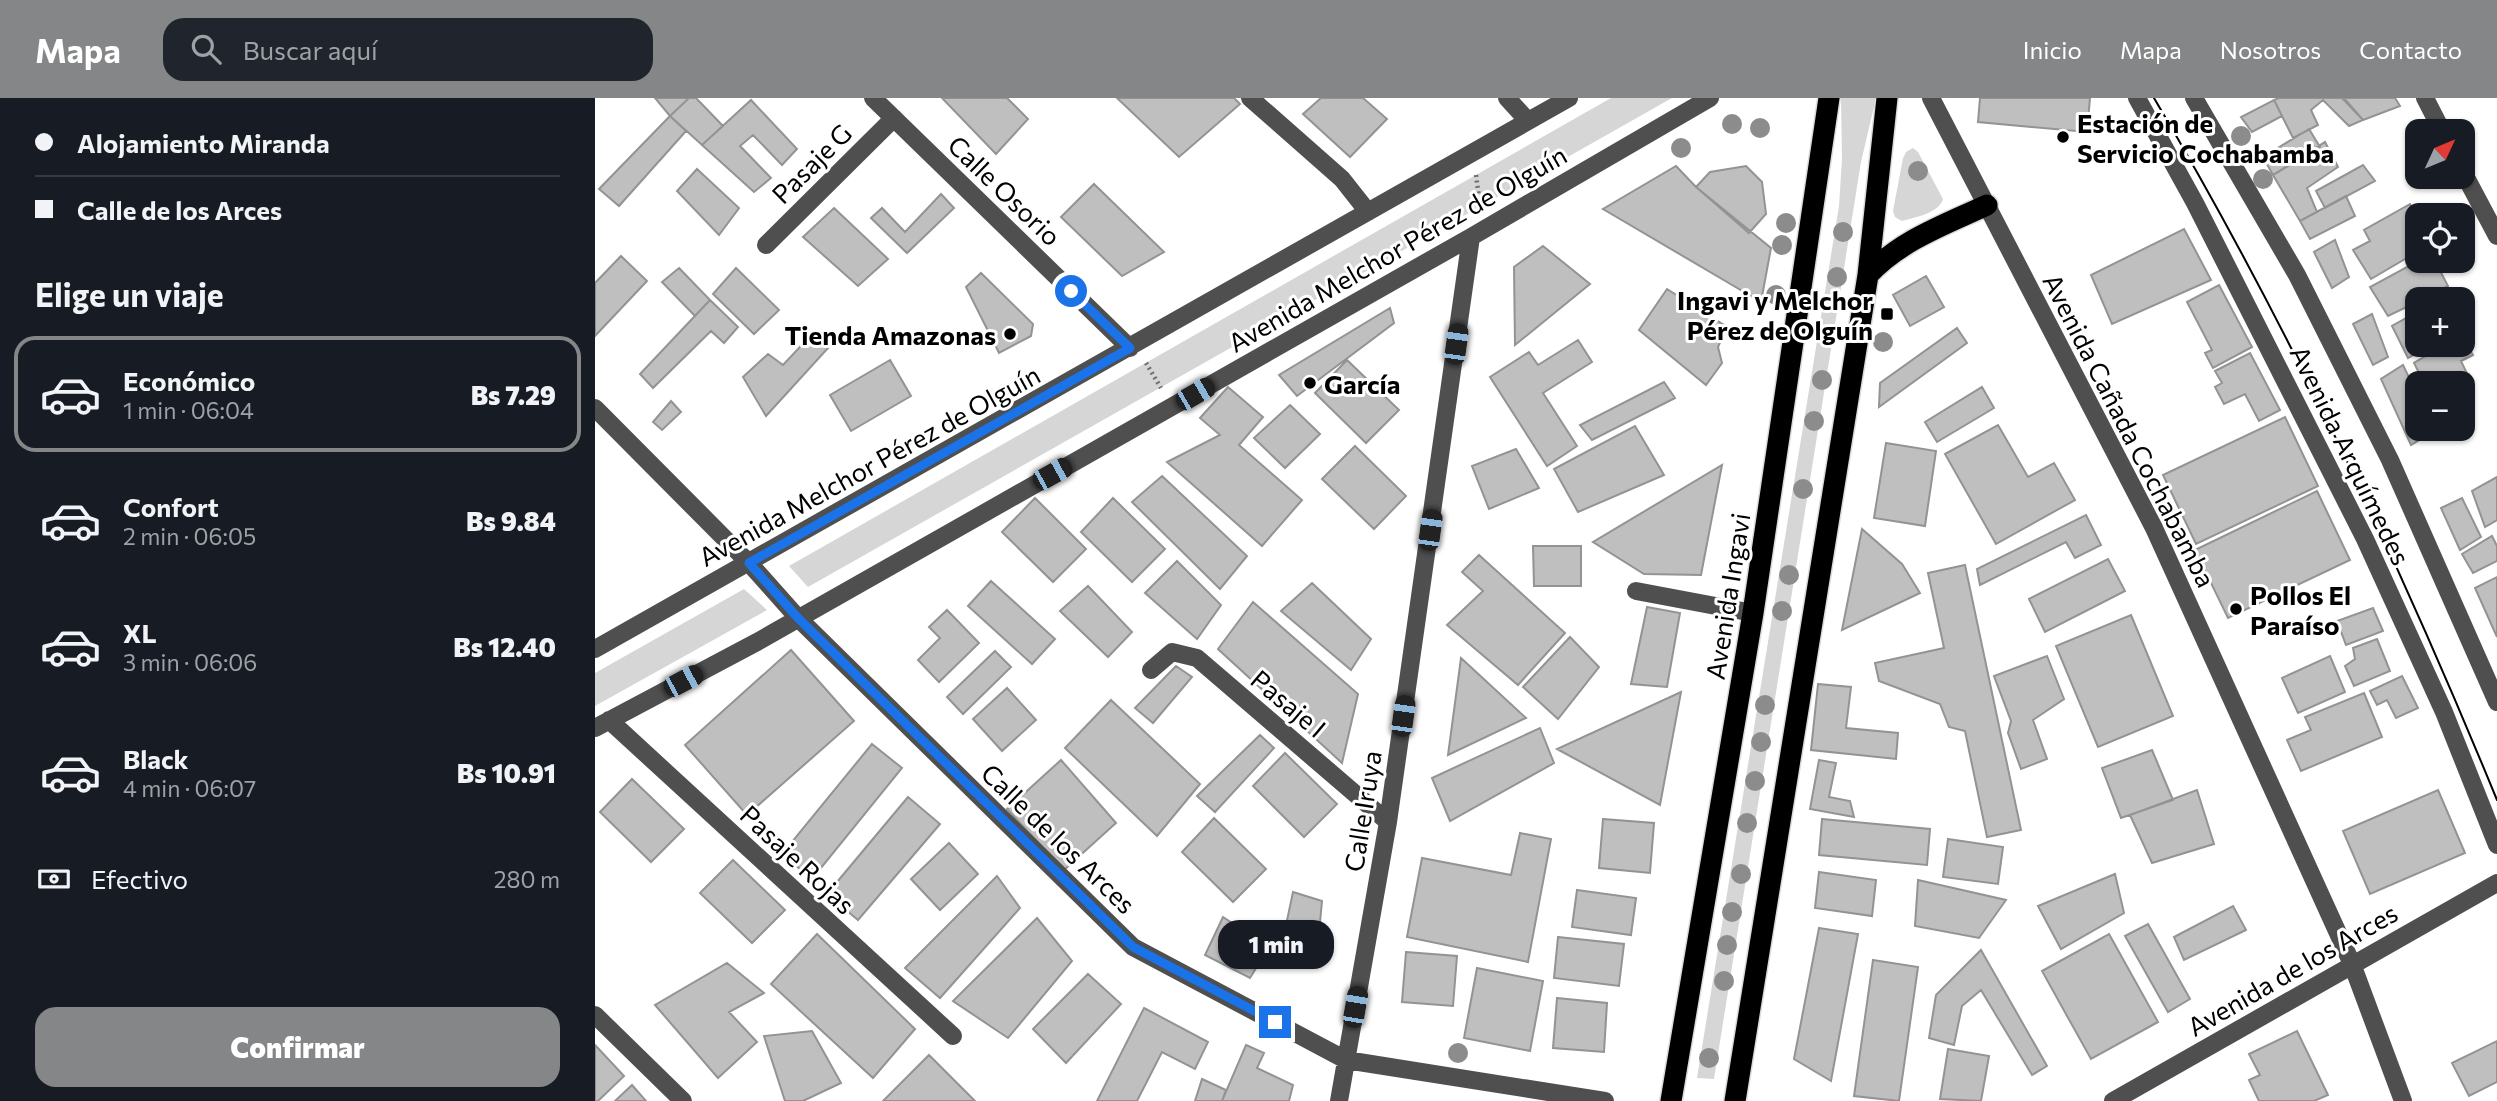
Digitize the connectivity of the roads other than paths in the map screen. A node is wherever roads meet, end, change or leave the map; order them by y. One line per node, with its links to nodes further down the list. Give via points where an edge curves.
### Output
1 (873, 98): 12 (street, Calle Osorio)
2 (1250, 98): 17 (street, via 1342,179)
3 (1507, 98): 14 (street)
4 (1569, 98): 14 (street, Avenida Melchor Pérez de Olguín)
5 (1710, 98): 19 (street, Avenida Melchor Pérez de Olguín)
6 (1829, 98): 26 (highway, Avenida Ingavi)
7 (1887, 98): 21 (highway)
8 (1931, 98): 16 (street, Avenida Cañada Cochabamba)
9 (2137, 98): 33 (street, Avenida Arquímedes, via 2365,539 2444,712)
10 (2194, 98): 30 (street, Avenida Arquímedes, via 2297,275 2390,460)
11 (2425, 98): 13 (street)
12 (894, 118): 20 (street, Pasaje G); 22 (street, Calle Osorio)
13 (2436, 119)
14 (1528, 121): 17 (street, Avenida Melchor Pérez de Olguín)
15 (2472, 189): 18 (street)
16 (1987, 205): 21 (highway, via 1902,245); 35 (street, Avenida Cañada Cochabamba, via 2154,528)
17 (1368, 212): 22 (street, Avenida Melchor Pérez de Olguín)
18 (2497, 236)
19 (1471, 237): 27 (street, Avenida Melchor Pérez de Olguín); 32 (street, Calle Iruya)
20 (766, 245)
21 (1868, 275): 43 (highway)
22 (1130, 348): 24 (street, Avenida Melchor Pérez de Olguín)
23 (595, 408): 24 (street, Calle de los Arces)
24 (749, 563): 27 (street, Calle de los Arces); 28 (street, Avenida Melchor Pérez de Olguín)
25 (1636, 590): 26 (street)
26 (1753, 613): 42 (highway, Avenida Ingavi)
27 (798, 618): 31 (street, Avenida Melchor Pérez de Olguín); 38 (street, Calle de los Arces, via 1133,947)
28 (595, 649)
29 (1151, 670): 32 (street, Pasaje I, via 1172,652 1197,658)
30 (2497, 702)
31 (602, 724): 37 (street, Pasaje Rojas)
32 (1388, 822): 38 (street, Calle Iruya)
33 (2497, 845)
34 (2497, 883): 35 (street, Avenida de los Arces)
35 (2352, 964): 44 (street, Avenida de los Arces); 45 (street, Avenida Cañada Cochabamba)
36 (595, 1015): 39 (street)
37 (953, 1036)
38 (1346, 1060): 40 (street, Calle Iruya); 41 (street, Calle de los Arces)
39 (683, 1101)
40 (1339, 1101)
41 (1605, 1101)
42 (1671, 1101)
43 (1735, 1101)
44 (2113, 1101)
45 (2403, 1101)

